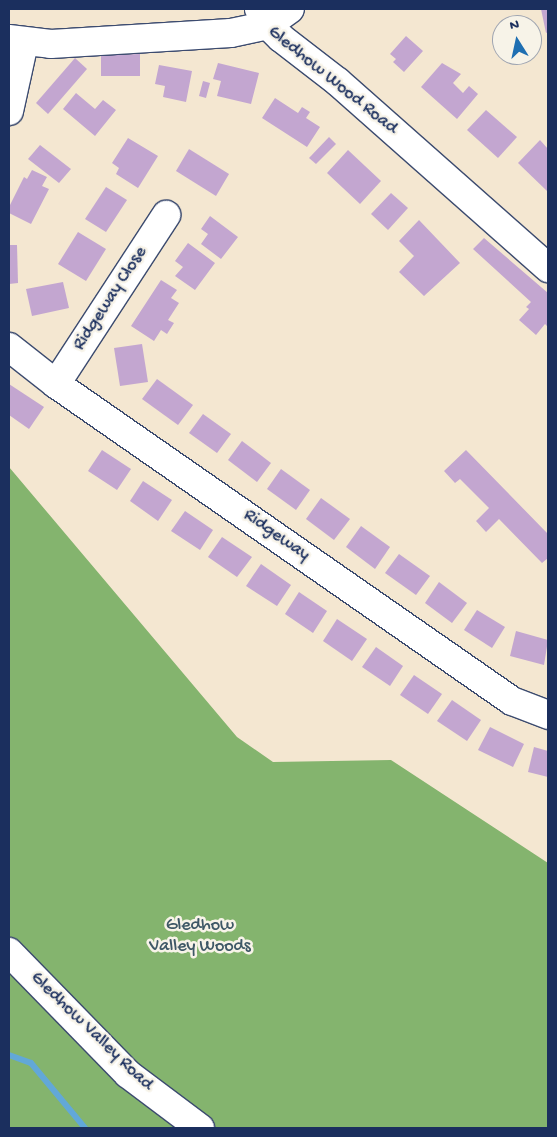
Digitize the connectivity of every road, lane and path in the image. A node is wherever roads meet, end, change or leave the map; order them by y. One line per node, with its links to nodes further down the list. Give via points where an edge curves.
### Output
1 (290, 9): 2 (street)
2 (263, 17): 3 (street, Gledhow Wood Road, via 231,33 51,44); 6 (street, Gledhow Wood Road, via 281,38 338,82)
3 (16, 41): 4 (street)
4 (9, 111)
5 (166, 215): 8 (street, Ridgeway Close)
6 (548, 268)
7 (9, 348): 8 (street, Ridgeway)
8 (56, 384): 9 (street, Ridgeway, via 512,701)
9 (548, 715)
10 (9, 952): 11 (street, Gledhow Valley Road, via 128,1074)
11 (200, 1128)

